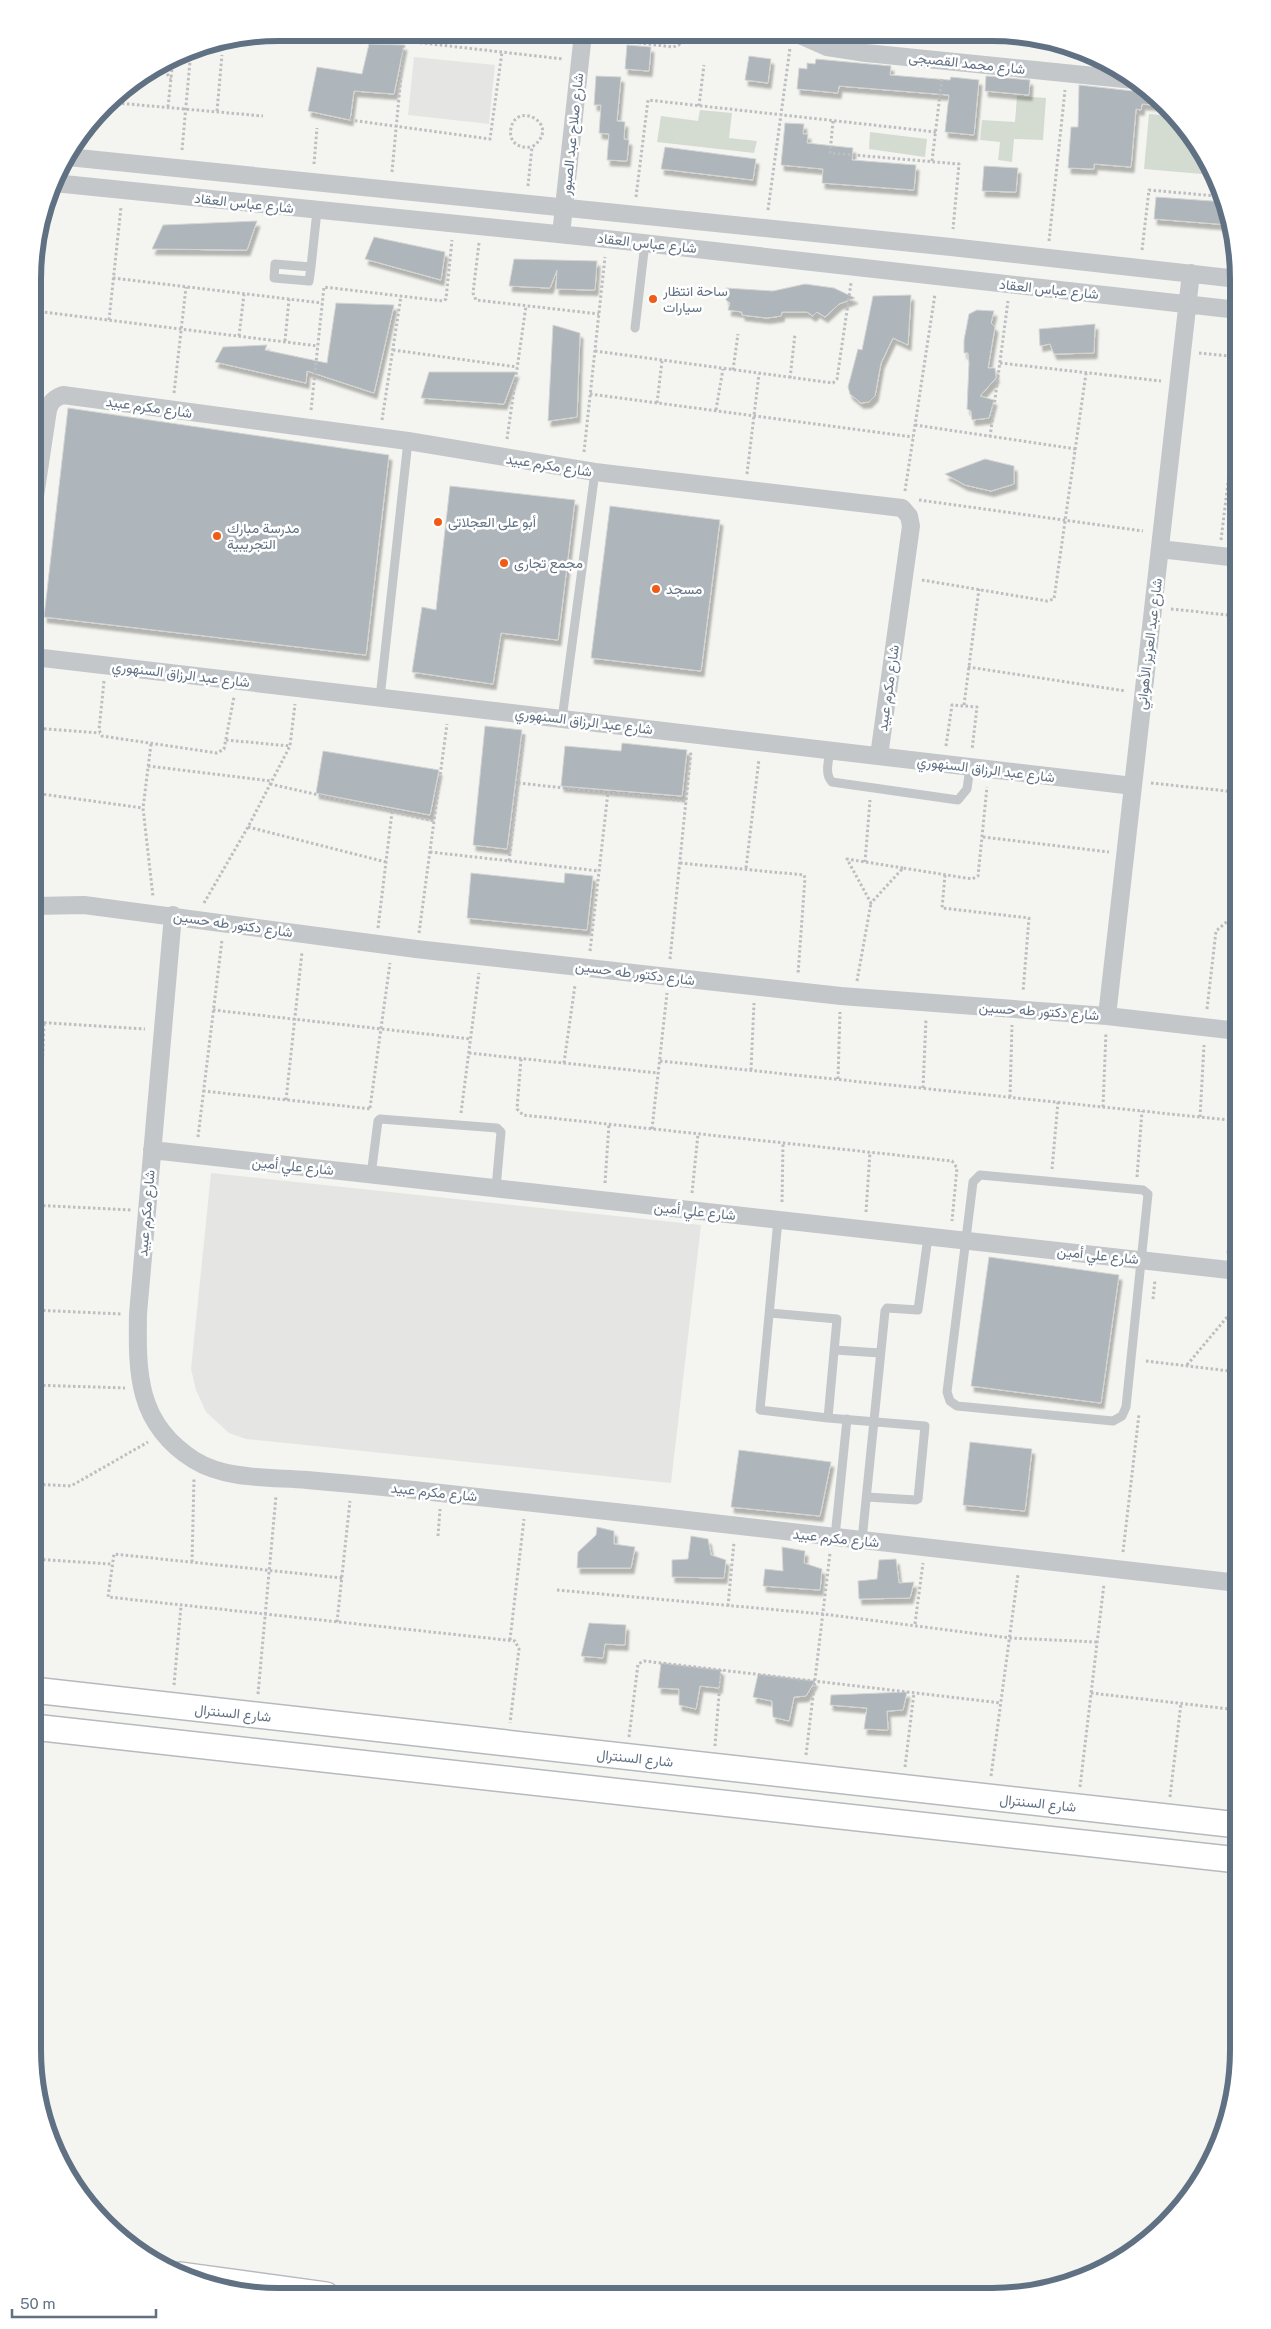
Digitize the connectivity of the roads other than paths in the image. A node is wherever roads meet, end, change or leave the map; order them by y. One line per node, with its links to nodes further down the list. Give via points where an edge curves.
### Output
1 (582, 41): 6 (street, شارع صلاح عبد الصبور)
2 (801, 41): 3 (street, شارع محمد القصبجى, via 944,61)
3 (1120, 79)
4 (74, 158): 6 (street, شارع عباس العقاد)
5 (61, 184): 7 (street, شارع عباس العقاد)
6 (564, 208): 8 (street, شارع صلاح عبد الصبور); 11 (street, شارع عباس العقاد)
7 (317, 211): 8 (street, شارع عباس العقاد); 10 (lane)
8 (561, 234): 9 (street, شارع عباس العقاد)
9 (645, 243): 13 (street, شارع عباس العقاد); 15 (lane)
10 (311, 267)
11 (1191, 273): 12 (street, شارع عباس العقاد); 13 (street, شارع عبد العزيز الأهواني)
12 (1230, 278)
13 (1187, 304): 14 (street, شارع عباس العقاد); 19 (street, شارع عبد العزيز الأهواني)
14 (1230, 309)
15 (635, 328)
16 (408, 441): 17 (street, شارع مكرم عبيد, via 63,395 50,403); 18 (street, شارع مكرم عبيد); 22 (lane)
17 (41, 456)
18 (588, 471): 23 (lane); 25 (street, شارع مكرم عبيد, via 903,503 911,526)
19 (1161, 541): 20 (street); 27 (street, شارع عبد العزيز الأهواني)
20 (1230, 557)
21 (41, 658): 22 (street, شارع عبد الرزاق السنهوري)
22 (380, 698): 23 (street, شارع عبد الرزاق السنهوري)
23 (562, 719): 24 (street, شارع عبد الرزاق السنهوري)
24 (830, 750): 25 (street, شارع عبد الرزاق السنهوري); 26 (lane, via 828,771 832,782 958,800 967,789)
25 (879, 756): 26 (street, شارع عبد الرزاق السنهوري)
26 (970, 767): 27 (street, شارع عبد الرزاق السنهوري)
27 (1133, 783): 30 (street, شارع عبد العزيز الأهواني)
28 (41, 906): 29 (street, شارع دكتور طه حسين, via 84,905)
29 (173, 915): 30 (street, شارع دكتور طه حسين, via 416,949 754,987); 32 (street, شارع مكرم عبيد)
30 (1107, 1016): 31 (street, شارع دكتور طه حسين)
31 (1230, 1030)
32 (152, 1150): 33 (street, شارع علي أمين); 47 (street, شارع مكرم عبيد, via 138,1314 140,1388 149,1412 163,1433 194,1460 230,1474 441,1493)
33 (371, 1175): 34 (street, شارع علي أمين); 34 (lane, via 380,1118 496,1128 501,1132)
34 (496, 1188): 35 (street, شارع علي أمين)
35 (780, 1220): 36 (street, شارع علي أمين); 40 (lane)
36 (928, 1236): 37 (street, شارع علي أمين); 42 (lane, via 918,1310 886,1308)
37 (958, 1240): 38 (street, شارع علي أمين); 38 (lane, via 976,1176 1136,1189 1148,1194); 38 (lane, via 947,1392 950,1401 957,1406 1113,1421 1122,1416 1126,1407)
38 (1142, 1260): 39 (street, شارع علي أمين)
39 (1230, 1270)
40 (770, 1313): 41 (lane, via 836,1318); 43 (lane, via 760,1410)
41 (835, 1350): 42 (lane); 43 (lane)
42 (880, 1352): 45 (lane)
43 (828, 1418): 44 (lane)
44 (847, 1419): 45 (lane); 47 (lane)
45 (873, 1421): 46 (lane); 46 (lane, via 924,1425 924,1435 917,1500)
46 (867, 1497): 48 (lane)
47 (833, 1537): 48 (street, شارع مكرم عبيد)
48 (862, 1540): 49 (street, شارع مكرم عبيد)
49 (1230, 1583)
50 (41, 1691): 52 (street, شارع السنترال)
51 (41, 1728): 53 (street)
52 (1230, 1823)
53 (1230, 1859)
54 (218, 2280): 55 (street)
55 (271, 2288)

